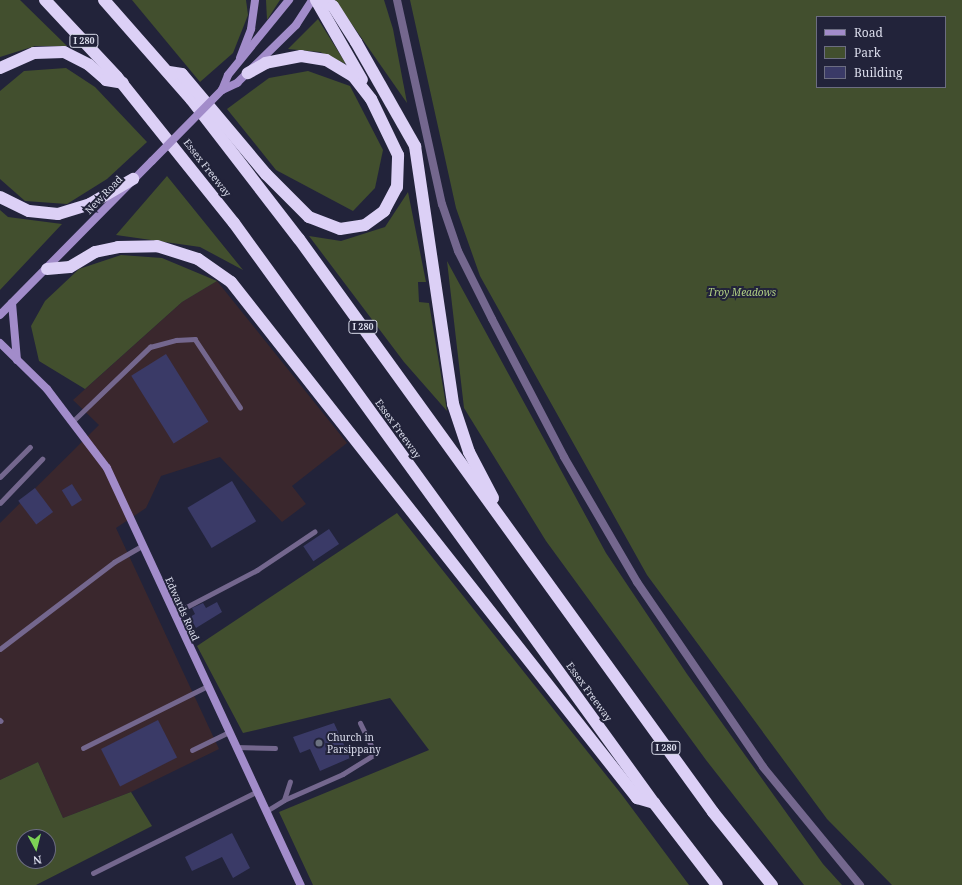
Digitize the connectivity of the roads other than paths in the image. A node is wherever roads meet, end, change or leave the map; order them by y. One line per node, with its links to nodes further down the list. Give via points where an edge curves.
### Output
1 (45, 0): 13 (highway, Essex Freeway / I 280)
2 (104, 0): 11 (highway, I 280)
3 (255, 0): 9 (street, via 251,29)
4 (289, 0): 9 (street, New Road)
5 (312, 0): 12 (street, New Road, via 296,25)
6 (316, 0): 15 (highway)
7 (321, 0): 30 (highway, via 333,6 415,146 452,404 469,452)
8 (397, 0): 50 (street, via 444,211 458,251 492,319 577,480 645,594 763,767)
9 (238, 63): 14 (street, New Road)
10 (0, 68): 13 (highway, via 28,55 64,52 90,64 106,80)
11 (169, 72): 15 (highway, via 182,74 304,213 322,224 340,229 375,219 392,202 397,187 398,155); 30 (highway, I 280, via 299,239)
12 (248, 72): 14 (street, New Road, via 237,83); 15 (highway, via 286,57 318,58 353,76)
13 (123, 83): 44 (highway, Essex Freeway / I 280, via 234,223)
14 (222, 90): 16 (street, New Road, bridge)
15 (371, 99)
16 (133, 179): 17 (highway, via 90,204 58,214 28,211); 18 (street, New Road)
17 (0, 197)
18 (47, 269): 19 (street, New Road); 44 (highway, via 70,267 95,252 118,247 157,246 198,259 231,282 637,798)
19 (12, 303): 20 (street, New Road); 22 (street)
20 (0, 315)
21 (0, 343): 22 (street, Edwards Road)
22 (17, 360): 24 (street, Edwards Road)
23 (240, 407): 24 (lane, via 195,339 176,340 150,347)
24 (73, 421): 31 (street, Edwards Road, via 107,468)
25 (30, 447): 27 (lane)
26 (42, 458): 28 (lane)
27 (0, 477)
28 (0, 503)
29 (314, 532): 32 (lane, via 257,570)
30 (511, 534): 49 (highway, I 280, via 713,812)
31 (142, 546): 32 (street, Edwards Road); 33 (lane, via 114,562)
32 (173, 614): 34 (street, Edwards Road)
33 (0, 649)
34 (206, 687): 36 (street, Edwards Road); 38 (lane)
35 (360, 723): 43 (lane, via 375,754 343,774)
36 (228, 733): 37 (street, Edwards Road); 40 (lane)
37 (234, 747): 39 (lane); 42 (street, Edwards Road)
38 (83, 748)
39 (275, 748)
40 (192, 750)
41 (290, 782): 43 (lane)
42 (256, 792): 45 (street, Edwards Road); 46 (lane)
43 (284, 800): 45 (lane)
44 (654, 803): 48 (highway, Essex Freeway / I 280)
45 (266, 812): 47 (street, Edwards Road)
46 (93, 873)
47 (301, 885)
48 (718, 885)
49 (772, 885)
50 (860, 885)

